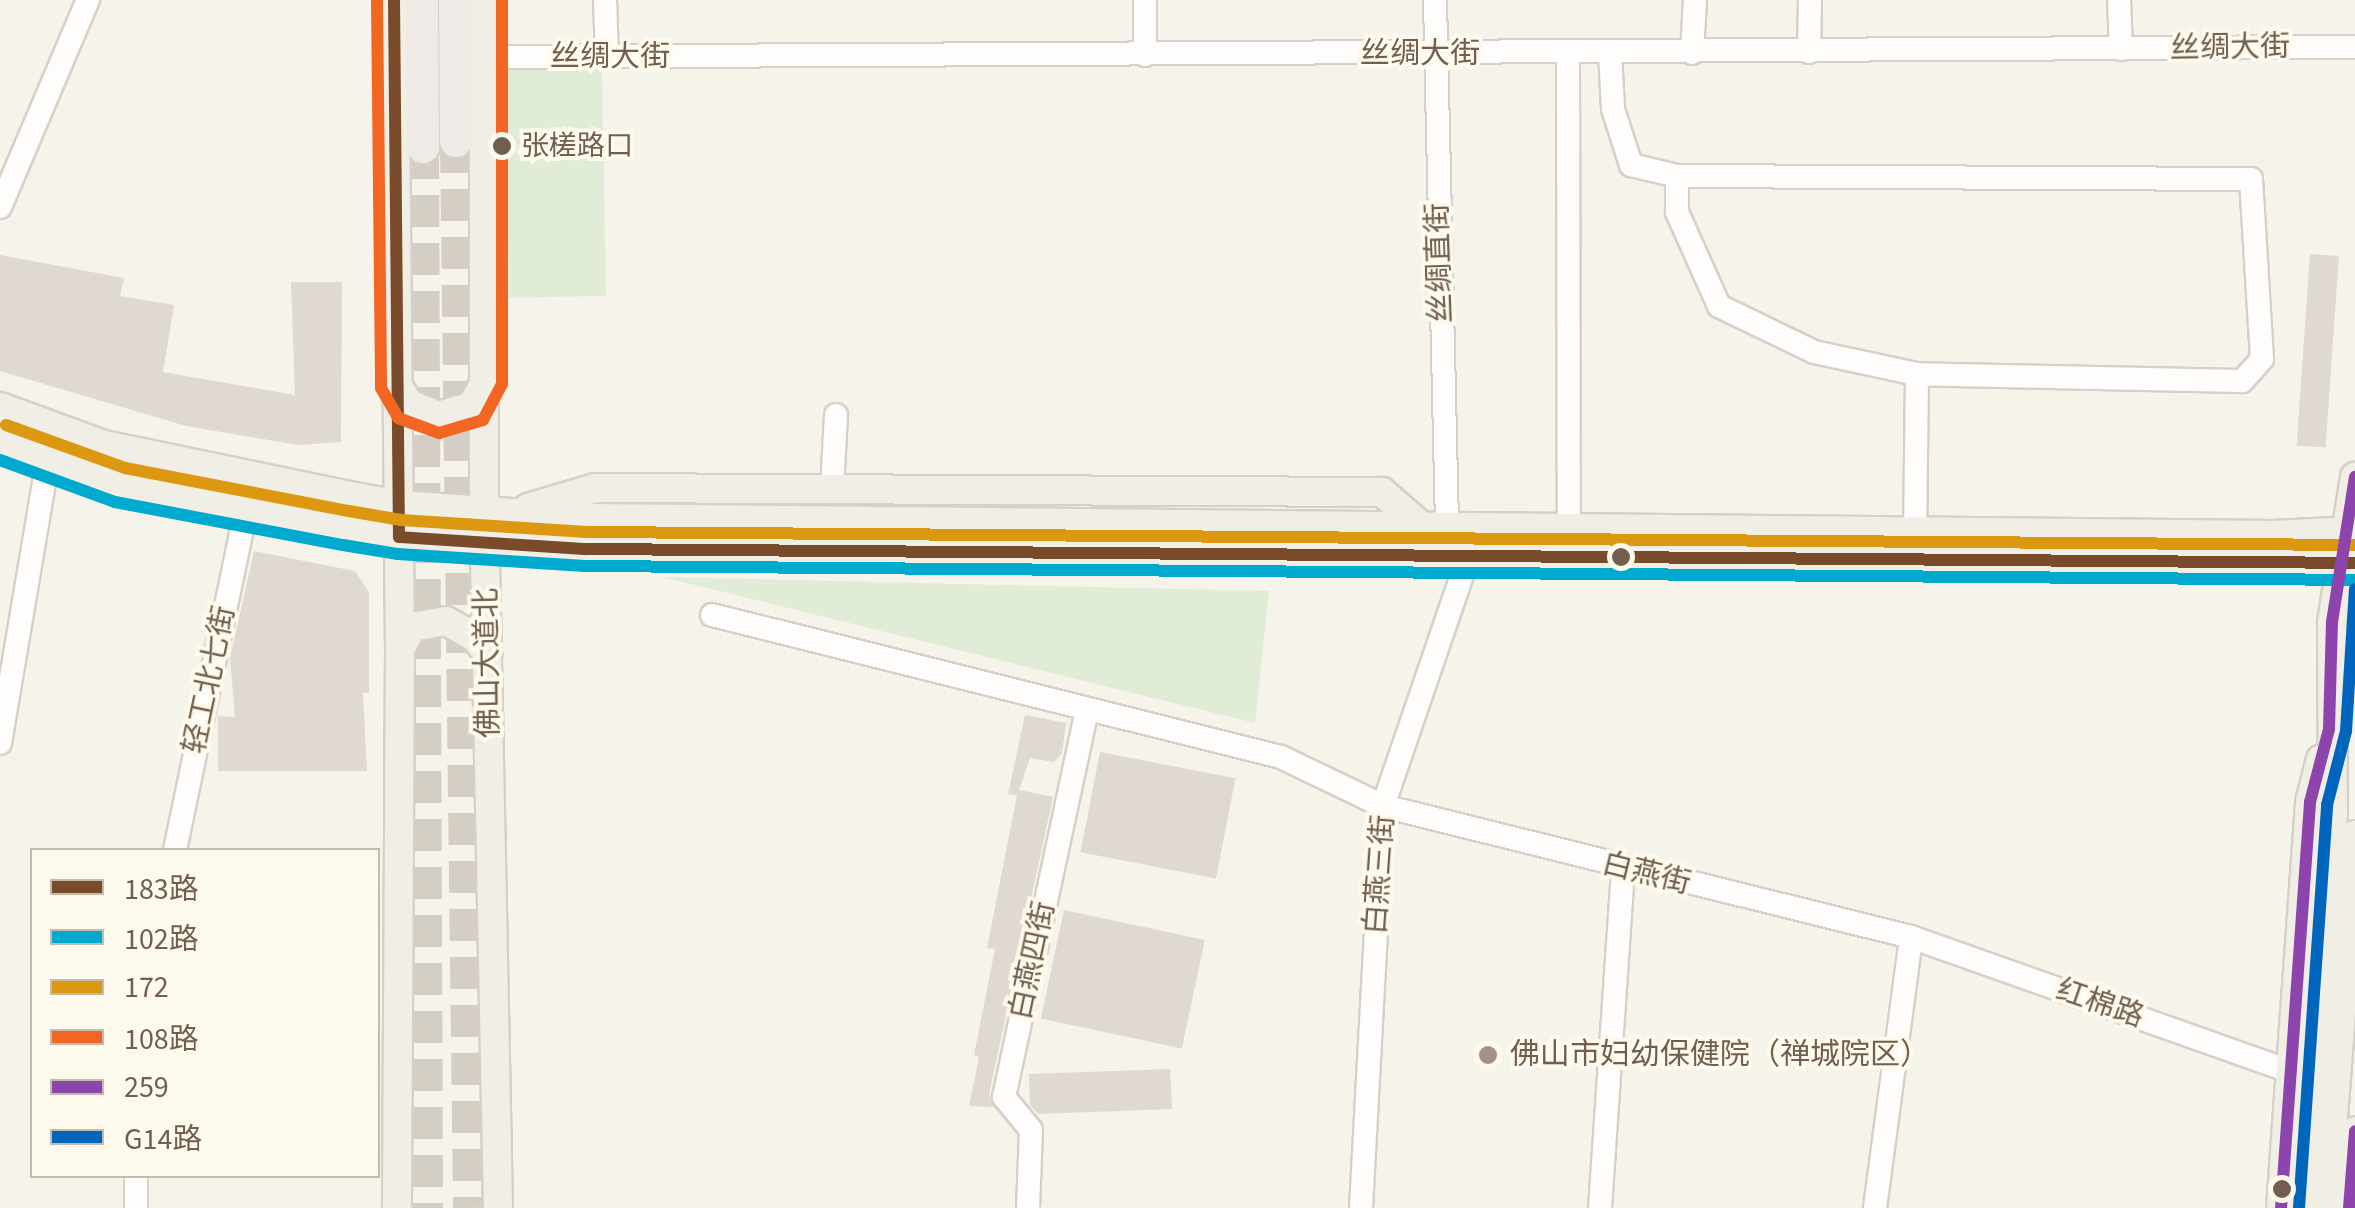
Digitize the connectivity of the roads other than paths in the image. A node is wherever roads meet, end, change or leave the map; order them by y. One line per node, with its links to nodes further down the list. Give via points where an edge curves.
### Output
1 (88, 0): 24 (street)
2 (394, 0): 22 (main road)
3 (422, 0): 22 (highway)
4 (455, 0): 22 (highway)
5 (484, 0): 20 (main road, 佛山大道北)
6 (605, 0): 21 (street)
7 (1145, 0): 19 (street)
8 (1434, 0): 18 (street, 丝绸直街)
9 (1695, 0): 17 (street)
10 (1810, 0): 14 (street)
11 (2119, 0): 13 (street)
12 (2355, 47): 13 (street, 丝绸大街)
13 (2122, 49): 14 (street, 丝绸大街)
14 (1809, 52): 17 (street, 丝绸大街)
15 (1568, 53): 16 (street, 丝绸大街); 18 (street, 丝绸大街); 39 (street)
16 (1610, 53): 17 (street, 丝绸大街); 23 (street, via 1613,109 1631,165)
17 (1692, 53)
18 (1434, 54): 19 (street, 丝绸大街); 38 (street, 丝绸直街)
19 (1145, 55): 21 (street, 丝绸大街)
20 (484, 57): 21 (street, 丝绸大街); 26 (main road, 佛山大道北)
21 (607, 57)
22 (425, 147): 27 (main road)
23 (1678, 176): 25 (street, via 1678,212 1719,306 1814,352); 25 (street, via 2251,179 2262,359 2242,381)
24 (0, 208)
25 (1918, 374): 40 (street)
26 (485, 382): 27 (main road, via 472,406 439,416 408,404); 36 (main road, 佛山大道北)
27 (398, 386): 34 (main road)
28 (0, 407): 34 (main road, via 104,445)
29 (836, 415): 33 (street)
30 (0, 441): 31 (main road)
31 (48, 459): 35 (main road, via 120,485); 51 (street)
32 (2355, 477): 41 (main road)
33 (832, 489): 37 (main road, via 594,488); 38 (main road, via 1382,492)
34 (399, 505): 36 (main road); 42 (main road)
35 (246, 508): 42 (main road); 54 (street, 轻工北七街)
36 (484, 510): 37 (main road); 43 (main road, 佛山大道北)
37 (512, 512): 38 (main road)
38 (1434, 525): 39 (main road)
39 (1569, 527): 40 (main road)
40 (1914, 531): 41 (main road)
41 (2350, 532): 45 (main road)
42 (399, 537): 43 (main road); 47 (main road)
43 (485, 542): 44 (main road); 48 (main road, 佛山大道北)
44 (1469, 555): 45 (main road); 52 (street, 白燕三街)
45 (2348, 564): 50 (main road, via 2332,622)
46 (712, 615): 49 (street, 白燕街)
47 (400, 650): 48 (main road, via 412,628 446,621); 62 (main road)
48 (488, 654): 63 (main road, 佛山大道北)
49 (1087, 709): 52 (street, 白燕街, via 1281,757); 64 (street, 白燕四街, via 1004,1097 1030,1130)
50 (2329, 729): 58 (main road, via 2310,802); 69 (main road, via 2333,816)
51 (0, 742)
52 (1383, 806): 55 (street, 白燕街); 65 (street, 白燕三街)
53 (2355, 835): 57 (main road)
54 (174, 848)
55 (1623, 869): 56 (street, 白燕街); 66 (street)
56 (1911, 937): 58 (street, 红棉路); 67 (street)
57 (2346, 1057): 70 (main road)
58 (2290, 1071): 68 (main road)
59 (2355, 1130): 71 (main road)
60 (136, 1178): 61 (street)
61 (136, 1208)
62 (398, 1208)
63 (498, 1208)
64 (1028, 1208)
65 (1361, 1208)
66 (1600, 1208)
67 (1875, 1208)
68 (2281, 1208)
69 (2302, 1208)
70 (2326, 1208)
71 (2349, 1208)

